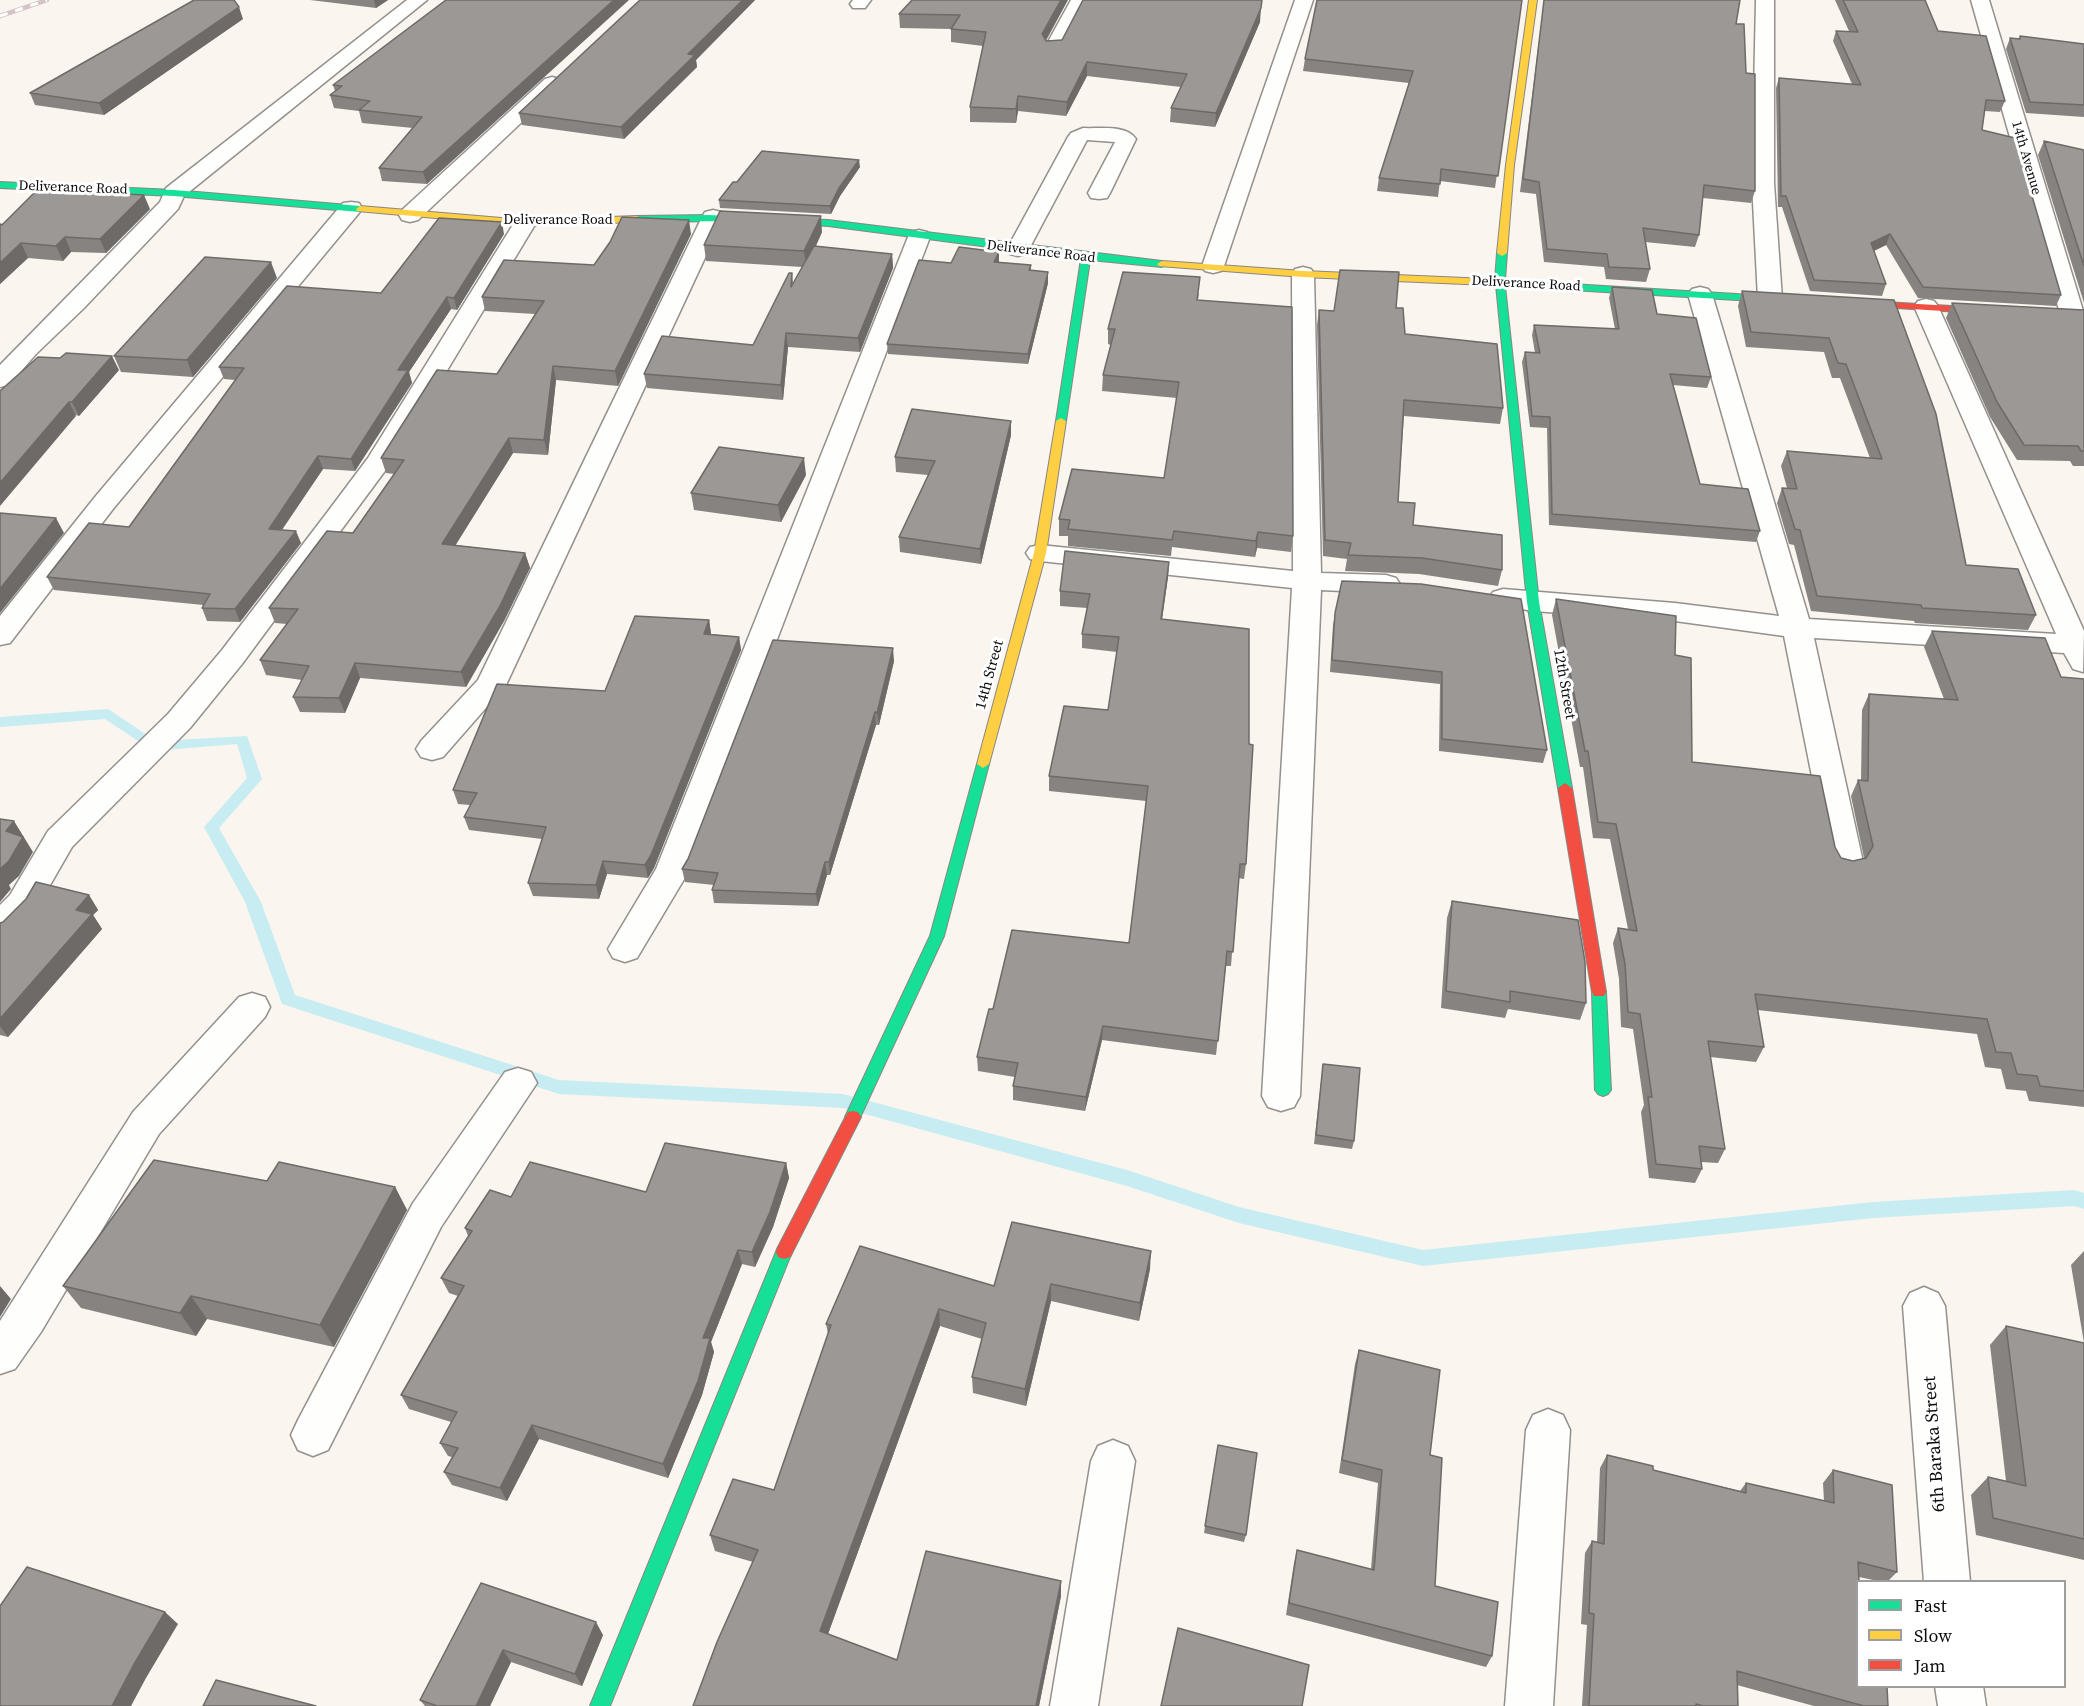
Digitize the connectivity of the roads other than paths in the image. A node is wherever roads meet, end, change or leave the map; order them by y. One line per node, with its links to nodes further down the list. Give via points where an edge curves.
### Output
1 (418, 0): 10 (street)
2 (1080, 0): 7 (street)
3 (1304, 0): 19 (street)
4 (1533, 0): 21 (street, 12th Street, via 1510,165)
5 (1765, 0): 23 (street, via 1763,183)
6 (1980, 0): 27 (street, 14th Avenue)
7 (1053, 48)
8 (565, 72): 13 (street)
9 (0, 185): 10 (street, Deliverance Road)
10 (174, 193): 12 (street, Deliverance Road); 28 (street, via 170,204)
11 (1099, 193): 17 (street, via 1124,144 1126,139 1122,136 1078,137)
12 (351, 208): 13 (street, Deliverance Road); 35 (street, via 111,494)
13 (410, 215): 15 (street, Deliverance Road)
14 (714, 217): 15 (street, Deliverance Road); 16 (street, Deliverance Road, via 827,223); 37 (street, via 491,685)
15 (525, 223): 39 (street, via 380,460 336,520 179,721 60,838 22,904)
16 (919, 237): 17 (street, Deliverance Road); 40 (street, via 672,871)
17 (1018, 249): 18 (street, Deliverance Road)
18 (1086, 258): 19 (street, Deliverance Road); 29 (street, 14th Street)
19 (1213, 266): 20 (street, Deliverance Road)
20 (1303, 274): 21 (street, Deliverance Road); 30 (street)
21 (1500, 282): 22 (street, Deliverance Road); 33 (street, 12th Street)
22 (1700, 294): 23 (street, Deliverance Road); 34 (street)
23 (1770, 299): 24 (street, Deliverance Road)
24 (1803, 301)
25 (1837, 302): 26 (street)
26 (1926, 306): 27 (street); 36 (street)
27 (2078, 317)
28 (0, 380)
29 (1040, 553): 30 (street); 52 (street, 14th Street, via 937,936 870,1085 788,1242)
30 (1307, 581): 31 (street); 44 (street)
31 (1408, 585)
32 (1476, 594): 33 (street)
33 (1533, 602): 34 (street, via 1675,612); 43 (street, 12th Street, via 1599,979)
34 (1797, 628): 36 (street); 38 (street)
35 (0, 636)
36 (2081, 651)
37 (432, 748)
38 (1846, 862)
39 (0, 927)
40 (625, 949)
41 (252, 1007): 46 (street, via 146,1124)
42 (518, 1083): 48 (street, via 427,1215)
43 (1603, 1090)
44 (1281, 1096)
45 (1924, 1306): 50 (street, 6th Baraka Street)
46 (0, 1355)
47 (1548, 1430): 54 (street)
48 (314, 1435)
49 (1113, 1461): 53 (street)
50 (1947, 1580)
51 (1959, 1688): 55 (street)
52 (600, 1706)
53 (1074, 1706)
54 (1529, 1706)
55 (1962, 1706)

